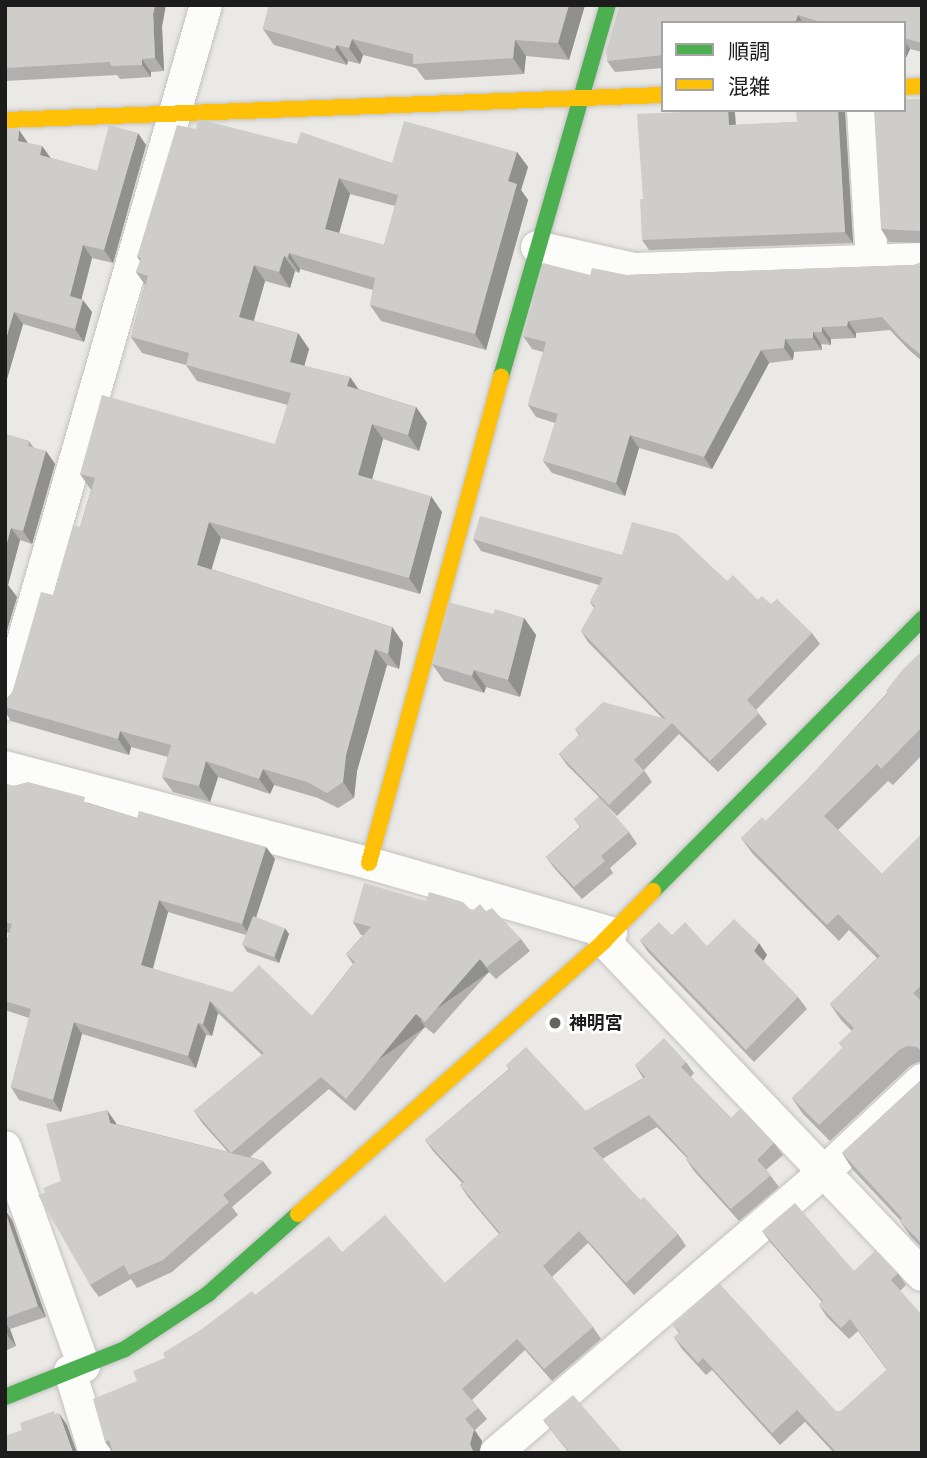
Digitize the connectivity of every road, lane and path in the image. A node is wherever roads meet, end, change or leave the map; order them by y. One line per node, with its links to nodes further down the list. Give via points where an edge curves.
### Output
1 (205, 5): 5 (street)
2 (608, 5): 4 (street)
3 (661, 95): 4 (street)
4 (582, 98): 5 (street); 8 (street)
5 (176, 112): 7 (street); 12 (street)
6 (863, 112): 10 (street)
7 (5, 120)
8 (537, 247): 10 (street, via 635,269); 14 (street)
9 (922, 259): 10 (street)
10 (872, 261)
11 (922, 620): 15 (street)
12 (5, 704)
13 (5, 767): 14 (street)
14 (369, 863): 15 (street)
15 (607, 937): 18 (street); 20 (street, via 208,1294 125,1349)
16 (922, 1080): 18 (street)
17 (5, 1147): 20 (street)
18 (823, 1174): 19 (street); 23 (street)
19 (922, 1275)
20 (77, 1369): 21 (street); 22 (street)
21 (5, 1397)
22 (95, 1453)
23 (496, 1453)

